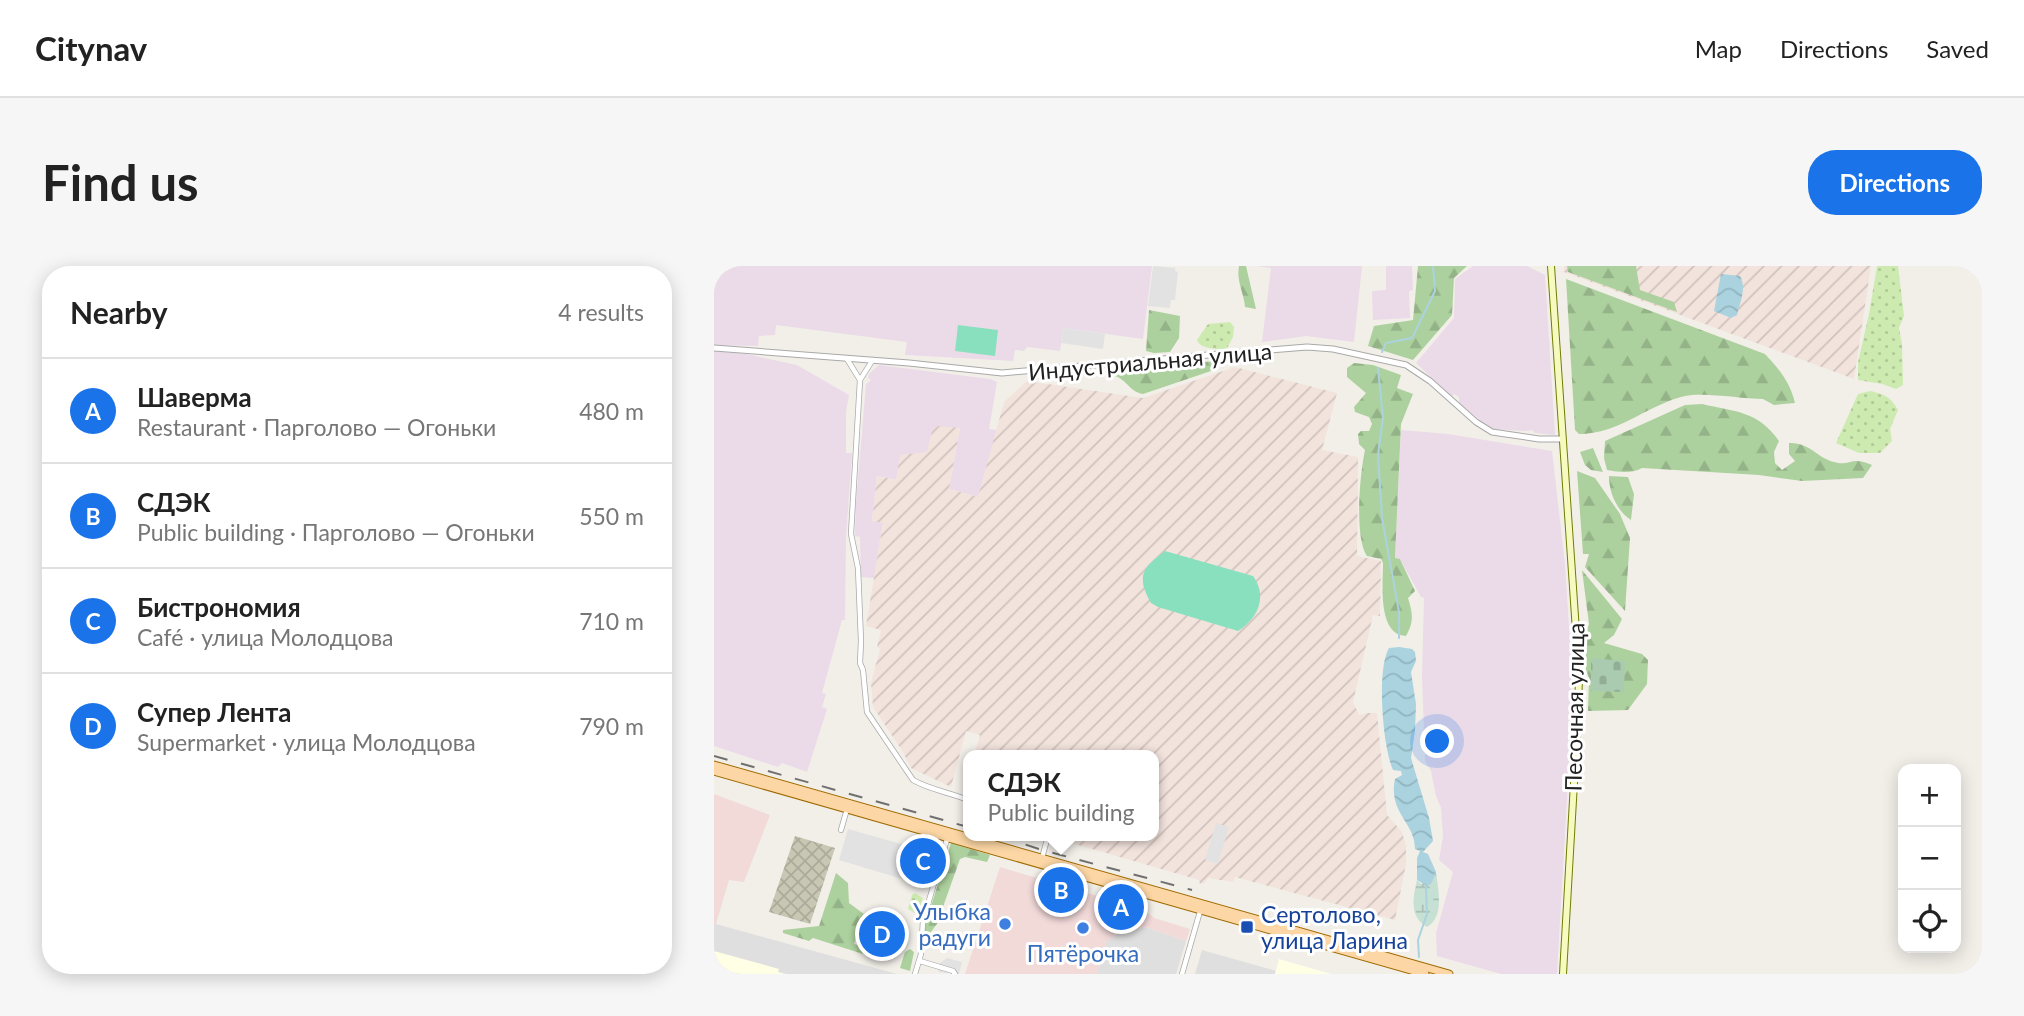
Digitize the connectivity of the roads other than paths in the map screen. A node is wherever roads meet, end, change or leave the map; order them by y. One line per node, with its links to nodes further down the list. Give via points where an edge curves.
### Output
1 (1551, 266): 6 (main road, Песочная улица)
2 (714, 348): 3 (street, Индустриальная улица)
3 (847, 359): 4 (street, Индустриальная улица); 5 (street)
4 (872, 361): 5 (street); 6 (street, Индустриальная улица, via 1002,373 1307,347 1333,349 1406,365 1492,432)
5 (860, 380): 9 (street, via 851,534 858,568 860,663 867,712 912,780)
6 (1562, 439): 26 (main road, Песочная улица, via 1578,675)
7 (714, 765): 12 (main road)
8 (714, 771): 10 (main road)
9 (963, 798)
10 (847, 809): 11 (street); 12 (main road)
11 (841, 831)
12 (948, 834): 13 (main road); 14 (main road); 20 (street, via 923,921)
13 (963, 838)
14 (963, 838)
15 (973, 841): 19 (main road)
16 (975, 841): 18 (main road)
17 (1047, 841): 18 (street)
18 (1042, 858): 19 (main road)
19 (1201, 906): 23 (street); 24 (main road); 25 (main road)
20 (920, 961): 21 (street); 22 (street)
21 (915, 974)
22 (955, 974)
23 (1182, 974)
24 (1424, 974)
25 (1449, 974)
26 (1563, 974)

